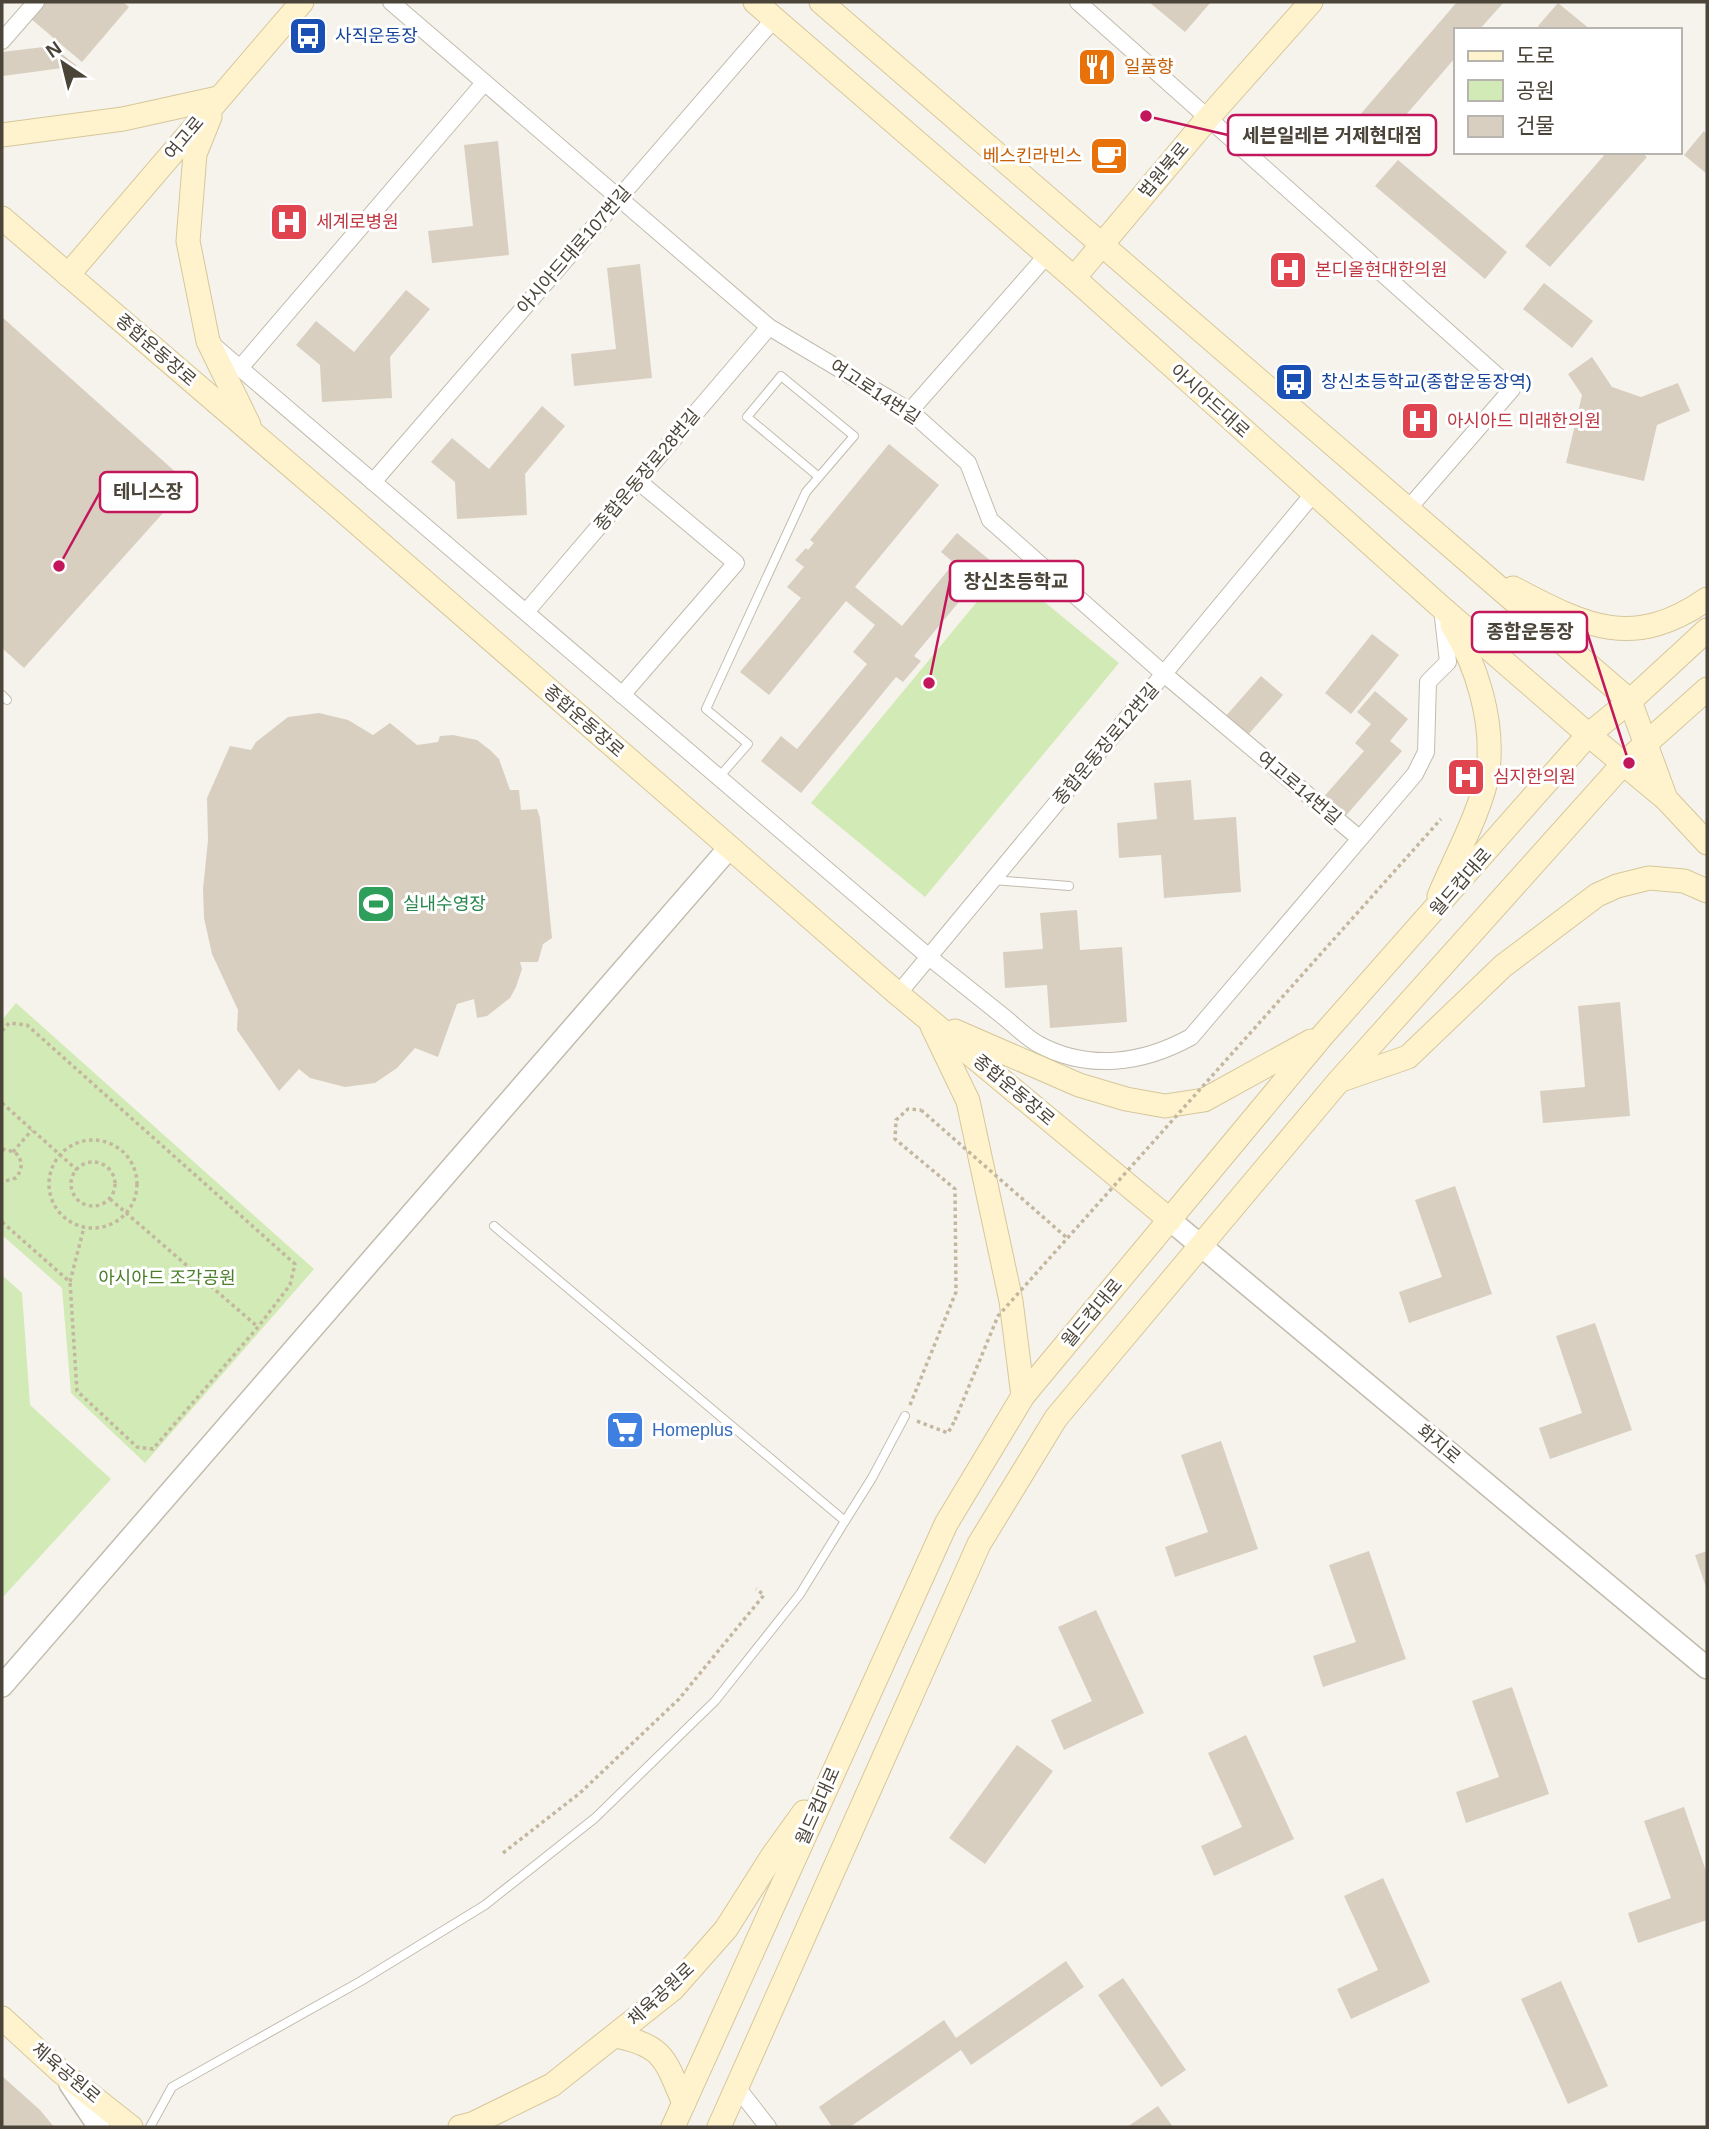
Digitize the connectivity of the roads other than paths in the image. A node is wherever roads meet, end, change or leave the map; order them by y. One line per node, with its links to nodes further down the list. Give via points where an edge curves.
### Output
1 (36, 2): 9 (street)
2 (302, 2): 11 (main road, 여고로)
3 (391, 2): 10 (street, 여고로14번길)
4 (755, 2): 8 (main road, 아시아드대로)
5 (821, 2): 16 (main road, 아시아드대로)
6 (1078, 2): 12 (street)
7 (1311, 2): 12 (main road, 법원북로)
8 (774, 19): 14 (street, 아시아드대로107번길); 17 (main road, 아시아드대로)
9 (2, 41)
10 (484, 83): 14 (street, 여고로14번길); 22 (street)
11 (218, 98): 13 (main road, via 123,119); 18 (main road, 여고로); 21 (main road, via 195,153 188,241)
12 (1208, 118): 16 (main road, 법원북로); 29 (street, via 1512,389)
13 (2, 135)
14 (619, 198): 20 (street, 여고로14번길); 27 (street, 아시아드대로107번길)
15 (2, 218): 18 (main road, 종합운동장로)
16 (1100, 246): 19 (main road, 법원북로); 29 (main road, 아시아드대로)
17 (1047, 255): 19 (main road, 아시아드대로); 23 (street)
18 (68, 275): 24 (main road, 종합운동장로)
19 (1074, 278): 28 (main road, 아시아드대로)
20 (769, 327): 23 (street, 여고로14번길); 26 (street, 종합운동장로28번길)
21 (208, 341): 22 (street); 24 (main road)
22 (240, 368): 27 (street)
23 (910, 411): 35 (street, 여고로14번길, via 968,463 990,520)
24 (252, 432): 46 (main road, 종합운동장로)
25 (819, 477): 25 (lane, via 854,436 781,376 747,417); 42 (lane, via 806,492 706,709 748,744)
26 (638, 481): 33 (street, 종합운동장로28번길); 37 (street, via 736,563)
27 (373, 482): 33 (street)
28 (1313, 494): 32 (main road, 아시아드대로); 35 (street, 종합운동장로12번길)
29 (1408, 509): 30 (main road, 아시아드대로)
30 (1478, 569): 31 (main road, via 1574,619 1612,629 1663,624); 38 (main road, 아시아드대로)
31 (1707, 599)
32 (1441, 607): 39 (main road, 아시아드대로); 44 (street, via 1448,662 1428,682 1426,752 1415,774); 50 (main road, via 1474,665 1487,725 1488,771)
33 (526, 612): 37 (street)
34 (1707, 630): 38 (main road, 월드컵대로)
35 (1164, 674): 44 (street, 여고로14번길); 47 (street, 종합운동장로12번길)
36 (1707, 689): 40 (main road)
37 (622, 695): 42 (street)
38 (1630, 701): 39 (main road, 월드컵대로); 40 (main road, 아시아드대로)
39 (1588, 736): 41 (main road, 아시아드대로); 50 (main road, 월드컵대로)
40 (1646, 744): 41 (main road); 43 (main road, 아시아드대로)
41 (1623, 764): 43 (main road, 아시아드대로); 55 (main road)
42 (719, 777): 51 (street)
43 (1666, 799): 45 (main road, 아시아드대로)
44 (1359, 838): 51 (street, via 1191,1037 1139,1058 1089,1062 1036,1043)
45 (1707, 843)
46 (729, 848): 52 (main road, 종합운동장로); 63 (street)
47 (993, 880): 48 (lane); 51 (street, 종합운동장로12번길)
48 (1069, 886)
49 (1707, 891): 55 (main road, via 1684,881 1649,878 1597,895 1503,966 1408,1057)
50 (1430, 917): 54 (main road, 월드컵대로)
51 (929, 957): 52 (street, 종합운동장로12번길)
52 (898, 994): 53 (main road, 종합운동장로)
53 (929, 1020): 54 (main road, via 1079,1085 1165,1106 1203,1100); 56 (main road, 종합운동장로); 59 (main road, via 968,1101 1011,1301)
54 (1323, 1035): 56 (main road, 월드컵대로)
55 (1338, 1082): 58 (main road)
56 (1170, 1220): 58 (street, 화지로); 59 (main road, 월드컵대로)
57 (494, 1226): 61 (lane)
58 (1202, 1245): 62 (street, 화지로); 68 (main road, via 1056,1418 979,1544)
59 (1023, 1396): 64 (main road, 월드컵대로, via 946,1524)
60 (905, 1416): 61 (lane)
61 (845, 1521): 72 (lane, via 800,1594 715,1701 595,1818 485,1905 172,2087)
62 (1707, 1668)
63 (2, 1686)
64 (834, 1769): 66 (main road, 체육공원로, via 726,1929 673,1989); 69 (main road, 월드컵대로)
65 (2, 2018): 67 (main road, 체육공원로)
66 (616, 2036): 69 (main road, via 642,2041 657,2051); 73 (main road, 체육공원로, via 552,2085)
67 (60, 2071): 70 (street); 71 (main road, 체육공원로)
68 (736, 2086): 75 (main road); 76 (street)
69 (684, 2103): 74 (main road, 월드컵대로)
70 (100, 2127)
71 (131, 2127)
72 (150, 2127)
73 (460, 2127)
74 (673, 2127)
75 (719, 2127)
76 (768, 2127)

